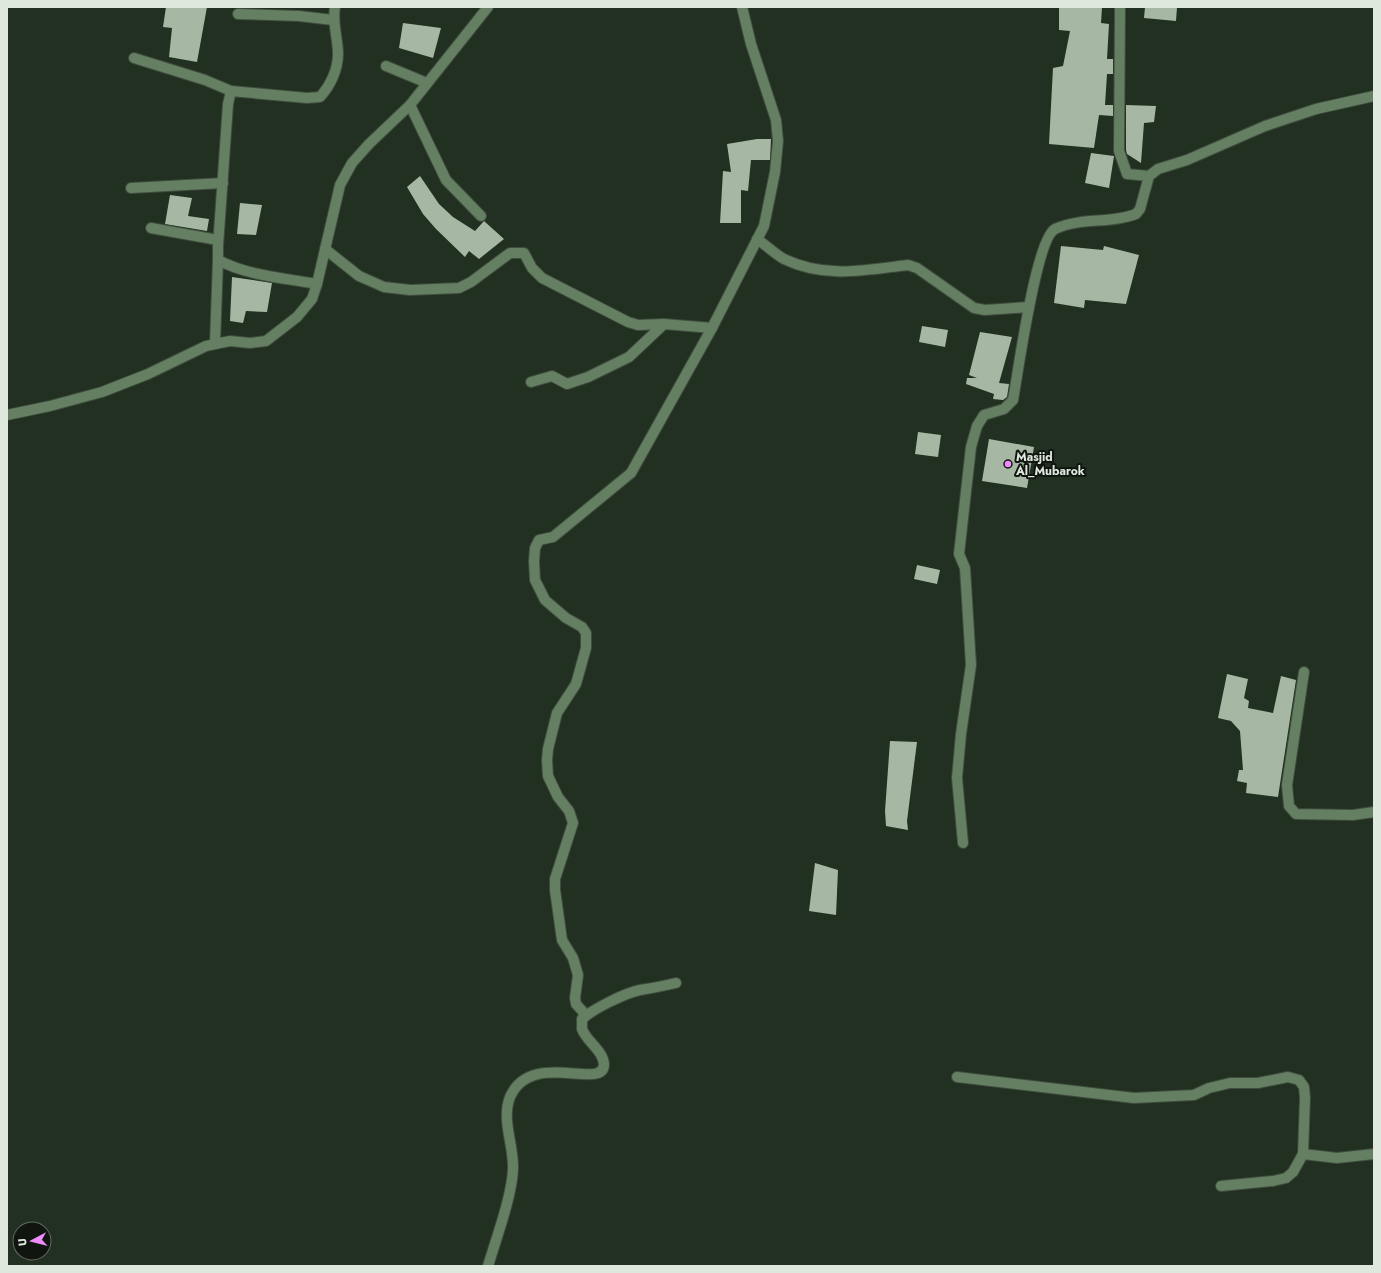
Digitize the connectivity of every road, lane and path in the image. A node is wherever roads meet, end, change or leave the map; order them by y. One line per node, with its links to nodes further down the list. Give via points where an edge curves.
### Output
1 (335, 7): 6 (street)
2 (488, 7): 9 (street)
3 (742, 7): 18 (street, via 751,44 776,120 777,134 775,172 764,226)
4 (1120, 7): 13 (street, via 1119,151 1127,174)
5 (238, 14): 6 (street)
6 (333, 20): 10 (street, via 338,55 328,88 320,97 307,98)
7 (134, 58): 10 (street)
8 (386, 66): 9 (street)
9 (427, 83): 12 (street)
10 (231, 90): 14 (street)
11 (1374, 96): 13 (street, via 1316,108 1265,126 1187,160 1158,169)
12 (410, 105): 16 (street, via 446,180); 20 (street, via 352,163 340,184)
13 (1149, 176): 23 (street, via 1140,209 1136,214 1061,227 1050,233)
14 (222, 183): 15 (street); 19 (street)
15 (131, 188)
16 (481, 216)
17 (151, 228): 19 (street)
18 (757, 239): 23 (street, via 783,259 805,267 843,273 908,265 917,268 974,308 986,310); 25 (street)
19 (218, 240): 21 (street)
20 (325, 250): 22 (street); 24 (street, via 359,276 384,287 410,290 459,288 510,253 524,253 532,268 556,287 628,322 638,325)
21 (218, 260): 22 (street, via 242,270); 26 (street)
22 (317, 284): 26 (street, via 312,299 297,317 266,341)
23 (1029, 307): 31 (street, via 1013,400 1004,409 984,415 977,426 971,448 965,511 960,531 959,554 965,568 971,665 957,778)
24 (664, 324): 25 (street); 27 (street, via 629,357 588,377 567,384 552,376)
25 (712, 328): 33 (street, via 631,474 553,537 539,540 535,548 534,580 545,600 566,618 582,627 586,633 586,648 576,684 557,713 547,760 548,776 558,797 569,811 573,823 555,879 554,890 562,940 573,958 578,975 576,1004)
26 (215, 343): 28 (street, via 198,348 148,374 102,392)
27 (531, 382)
28 (7, 415)
29 (1304, 672): 30 (street, via 1287,785 1289,806 1296,814 1308,816)
30 (1374, 812)
31 (963, 843)
32 (676, 983): 33 (street, via 621,996)
33 (586, 1015): 38 (street, via 582,1020 582,1029 597,1049 604,1063 603,1069 598,1074 547,1071 533,1075 521,1082 511,1096 506,1112 513,1168 511,1184)
34 (957, 1077): 35 (street, via 1134,1098 1194,1095 1230,1083 1258,1084 1294,1077 1304,1087)
35 (1303, 1154): 36 (street, via 1337,1158); 37 (street, via 1293,1172 1286,1178)
36 (1374, 1154)
37 (1221, 1186)
38 (488, 1266)

